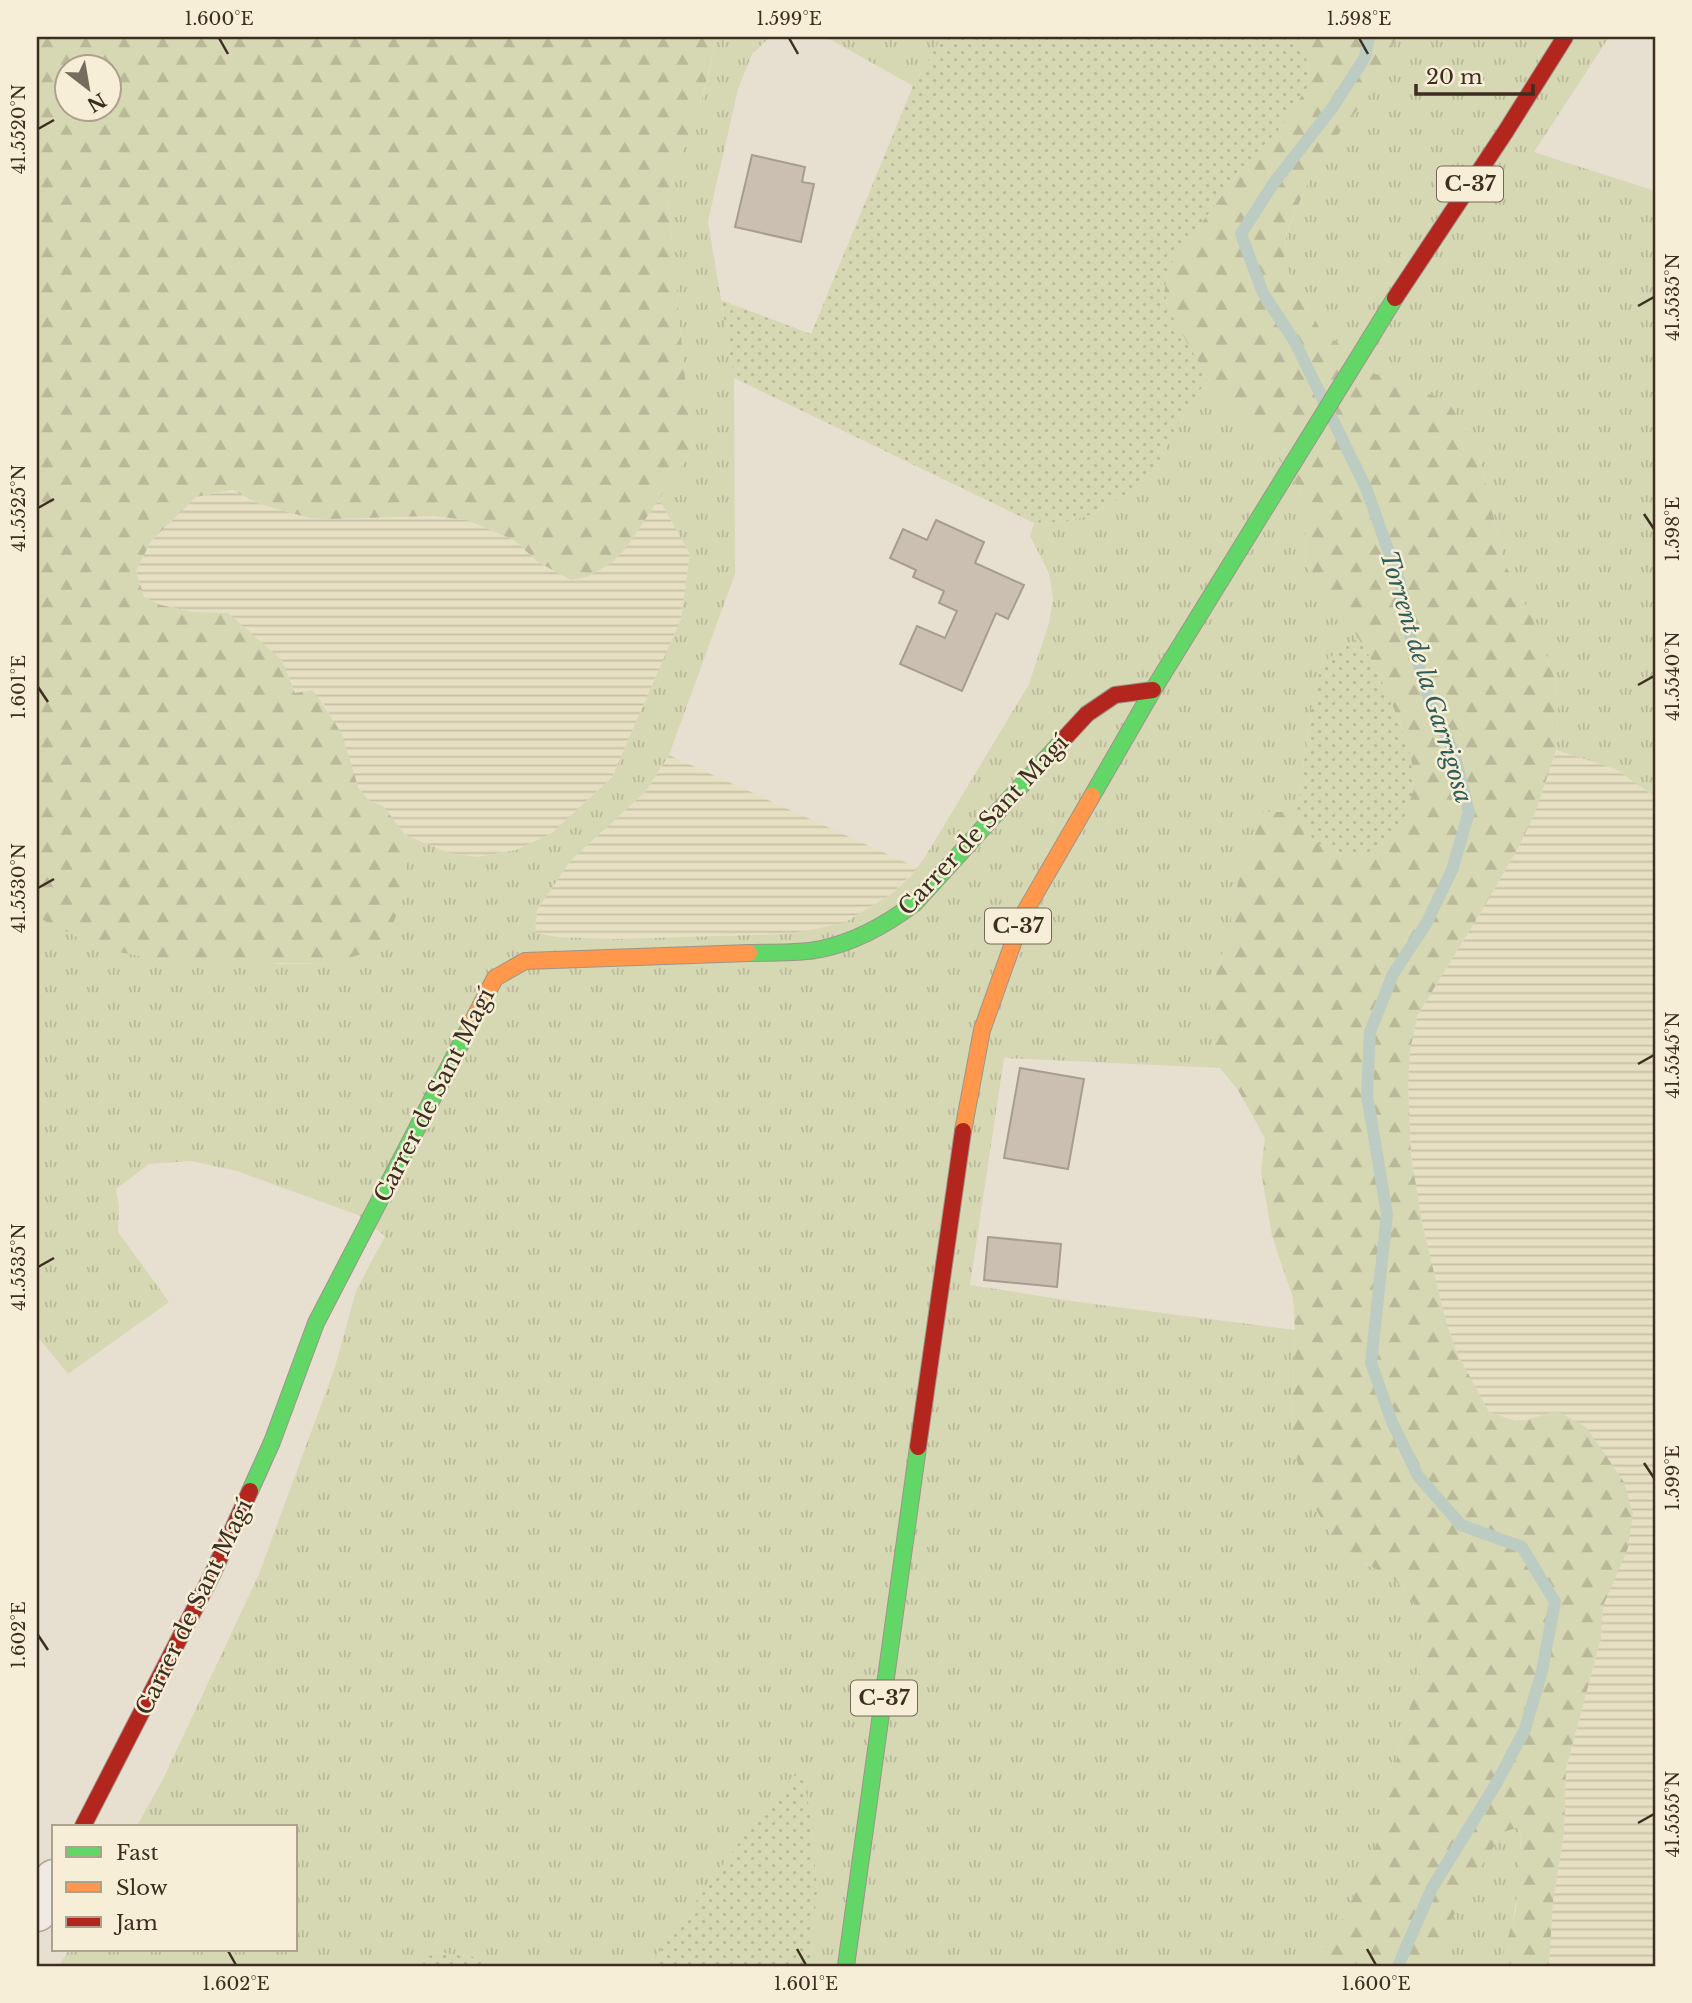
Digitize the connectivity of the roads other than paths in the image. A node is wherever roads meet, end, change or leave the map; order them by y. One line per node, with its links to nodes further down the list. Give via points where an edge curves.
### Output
1 (1565, 37): 2 (main road, C-37, via 1373,330)
2 (1153, 690): 3 (main road, Carrer de Sant Magí, via 1115,695 1087,714 915,903 890,923 856,939 819,950 525,961 495,978 316,1323 272,1442 212,1576); 6 (main road, C-37, via 1023,915 982,1030 958,1154)
3 (84, 1825)
4 (52, 1884): 5 (street)
5 (37, 1912)
6 (846, 1966)

